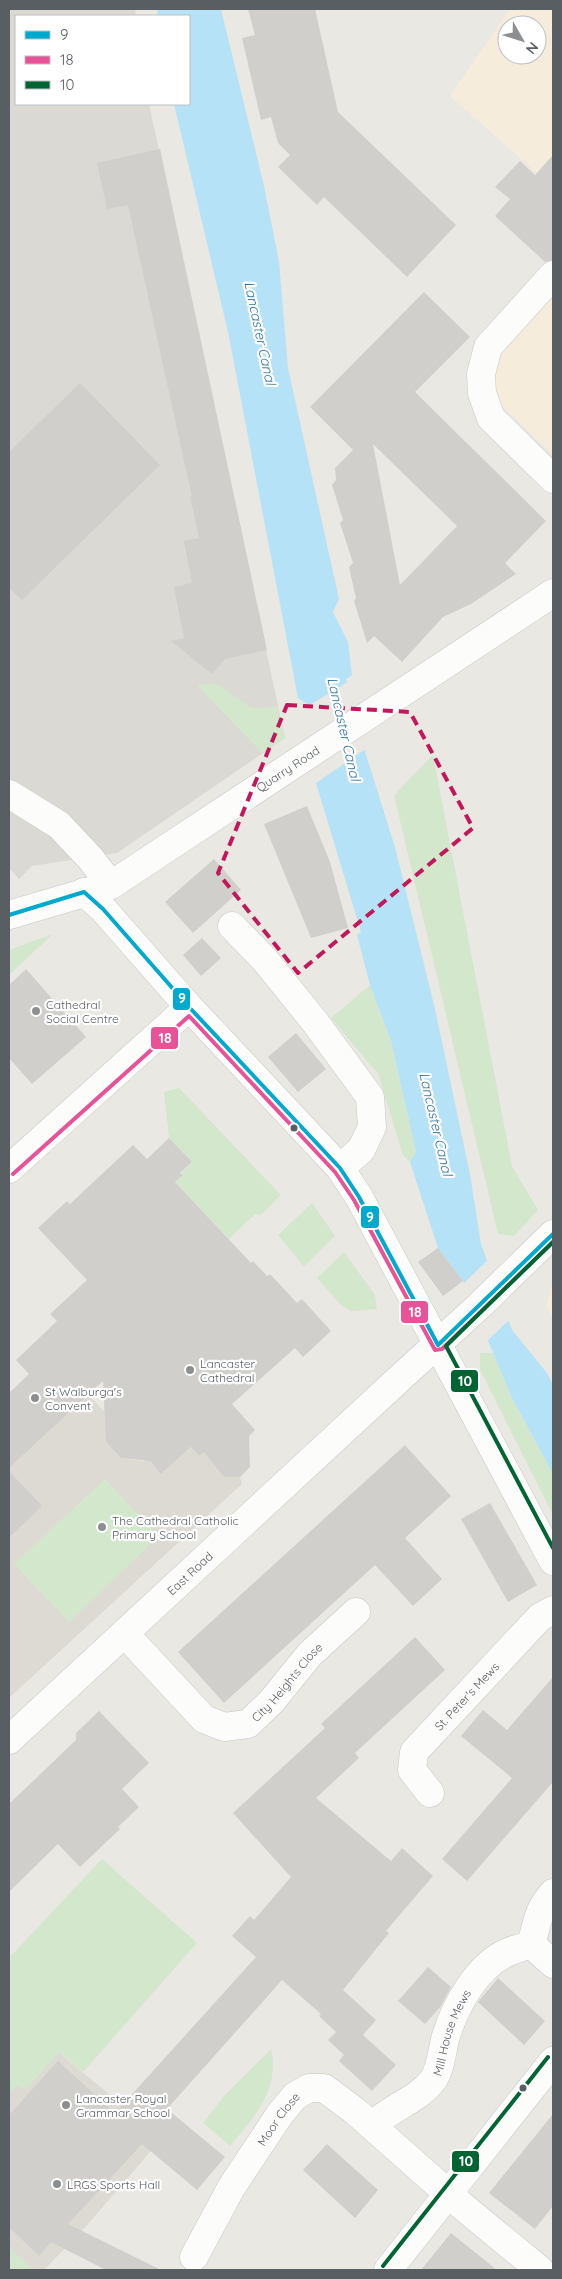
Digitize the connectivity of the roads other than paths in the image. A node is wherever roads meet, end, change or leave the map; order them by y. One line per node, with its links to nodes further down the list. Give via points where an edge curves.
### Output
1 (553, 275): 2 (street, via 488,347 481,374 482,393 491,418)
2 (553, 479)
3 (553, 593): 5 (street, Quarry Road)
4 (9, 794): 5 (street, via 60,825)
5 (112, 885): 6 (street, Quarry Road)
6 (84, 892): 7 (street, Quarry Road); 9 (street)
7 (9, 915)
8 (232, 926): 10 (street, via 265,960 370,1097 372,1127 361,1150)
9 (189, 1006): 10 (street); 11 (street)
10 (340, 1168): 13 (street, via 359,1197)
11 (9, 1169)
12 (553, 1234): 13 (street, East Road)
13 (438, 1345): 14 (street); 17 (street, East Road)
14 (553, 1561)
15 (553, 1610): 19 (street, St. Peter's Mews, via 540,1617 414,1752 412,1770)
16 (356, 1612): 17 (street, City Heights Close, via 310,1654 271,1702 248,1724 224,1727 204,1719)
17 (125, 1634): 18 (street, East Road)
18 (9, 1740)
19 (430, 1794)
20 (553, 1893): 21 (street, via 534,1926)
21 (531, 1944): 22 (street); 24 (street, Mill House Mews, via 506,1953 487,1967 454,2012 434,2078 421,2094 381,2116)
22 (553, 1964)
23 (553, 2061): 25 (street)
24 (372, 2126): 25 (street, Moor Close); 26 (street, Moor Close, via 324,2088 308,2088 295,2096 231,2188)
25 (448, 2194): 27 (street); 28 (street, Moor Close)
26 (194, 2256)
27 (388, 2270)
28 (540, 2270)

